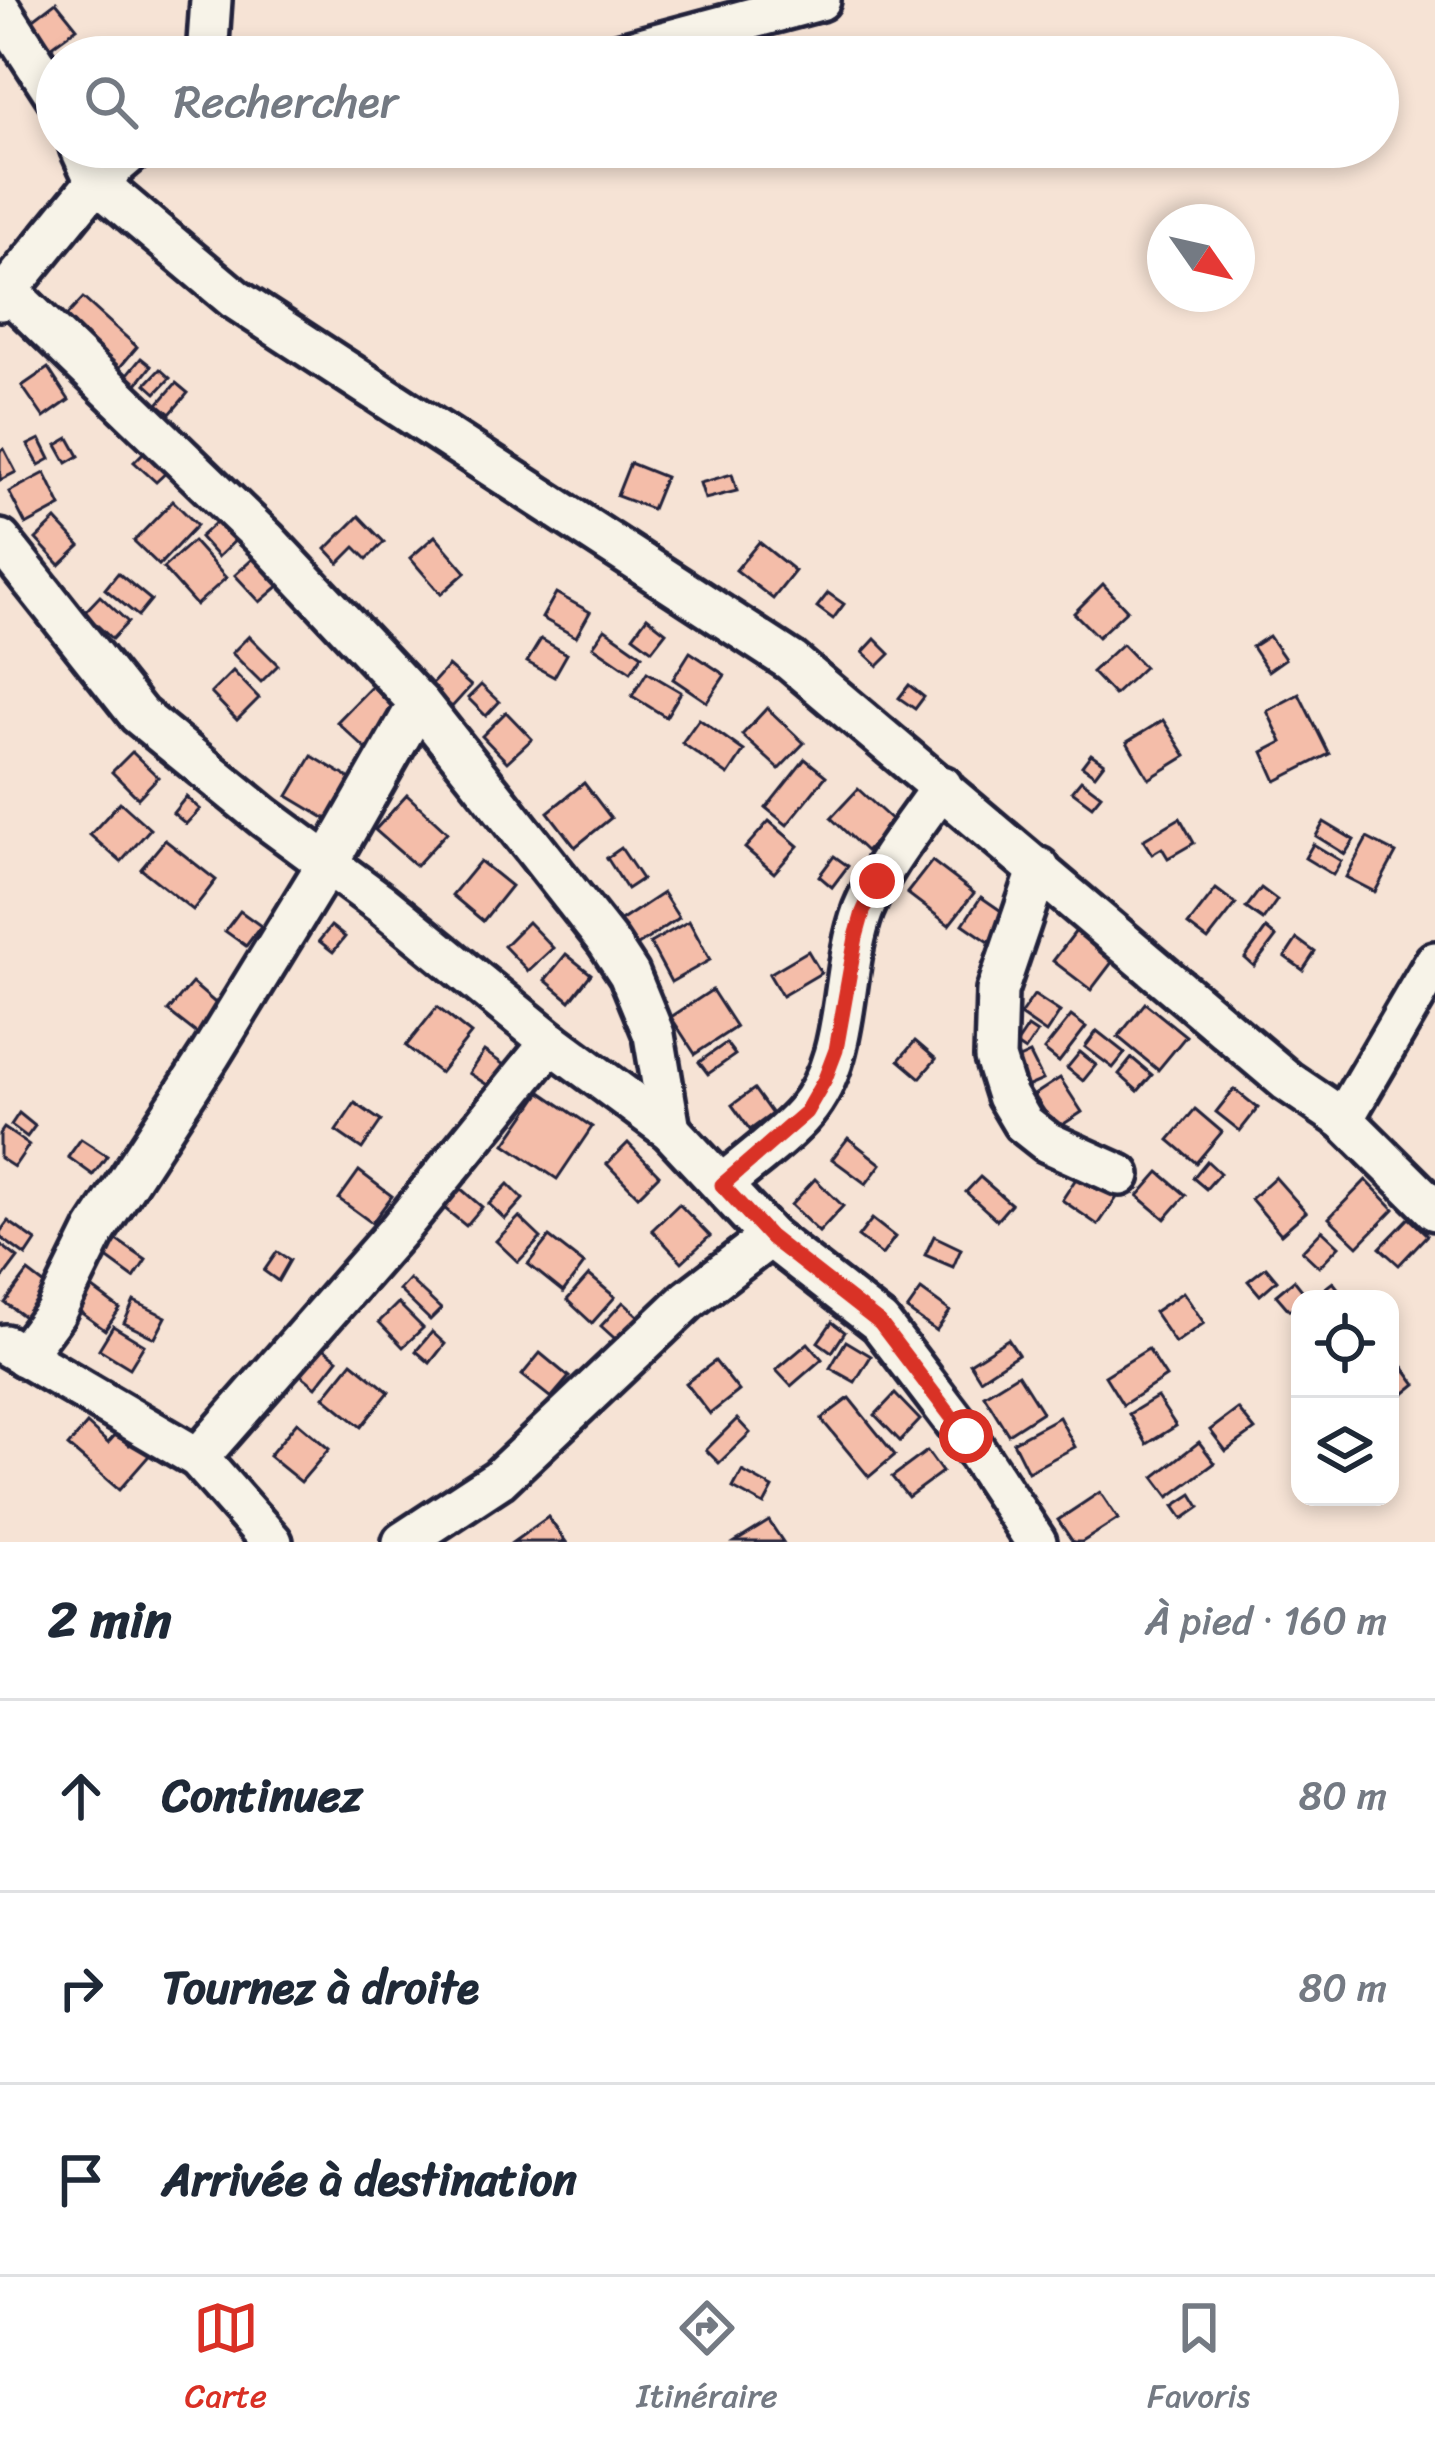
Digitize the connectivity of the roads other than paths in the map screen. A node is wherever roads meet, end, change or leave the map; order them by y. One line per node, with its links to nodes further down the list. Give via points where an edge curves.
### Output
1 (211, 0): 4 (street)
2 (820, 0): 5 (street)
3 (0, 10): 6 (street)
4 (208, 36)
5 (685, 36)
6 (36, 65)
7 (86, 168): 9 (street)
8 (91, 168): 12 (street, via 236,299 791,661)
9 (4, 296): 11 (street, via 250,524)
10 (0, 540): 13 (street, via 139,716)
11 (419, 703): 13 (street); 18 (street, via 629,974 654,1035)
12 (942, 786): 14 (street); 20 (street, via 863,912 825,1079 806,1112)
13 (327, 864): 16 (street); 23 (street, via 96,1230 55,1313)
14 (1039, 868): 17 (street); 19 (street, via 998,991 995,1058 1023,1124)
15 (1435, 962): 17 (street)
16 (551, 1042): 18 (street); 24 (street)
17 (1342, 1119): 21 (street)
18 (670, 1130): 20 (street)
19 (1120, 1175)
20 (722, 1185): 22 (street)
21 (1435, 1210)
22 (770, 1237): 26 (street, via 688,1300 499,1479); 27 (street, via 880,1323)
23 (12, 1349): 24 (street)
24 (198, 1458): 25 (street)
25 (272, 1542)
26 (403, 1542)
27 (1036, 1542)

